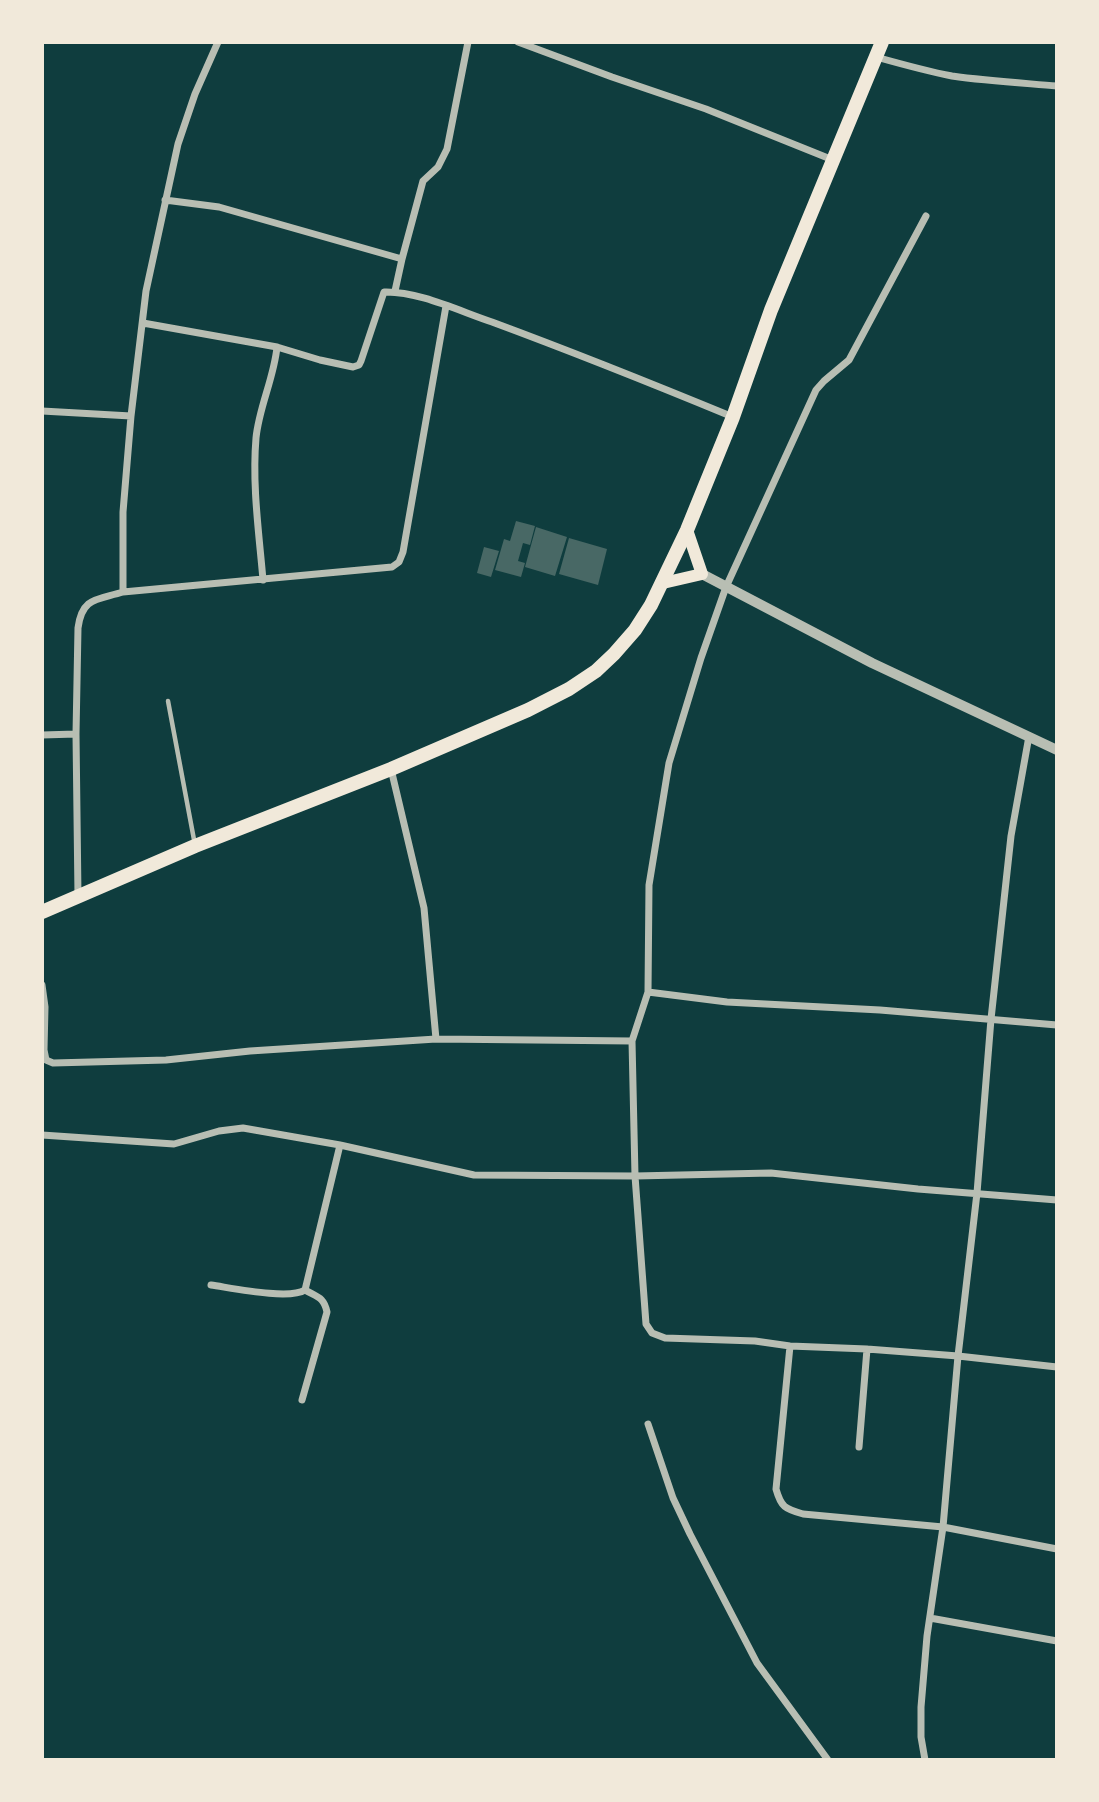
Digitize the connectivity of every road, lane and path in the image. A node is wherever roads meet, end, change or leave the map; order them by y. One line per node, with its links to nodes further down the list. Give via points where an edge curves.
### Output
1 (218, 42): 8 (street, via 178,144)
2 (468, 42): 10 (street, via 447,149 438,167 423,181)
3 (518, 42): 7 (street)
4 (882, 42): 5 (main road)
5 (876, 57): 6 (street, via 951,75); 7 (main road)
6 (1057, 86)
7 (833, 160): 17 (main road)
8 (165, 200): 10 (street, via 219,207); 13 (street)
9 (926, 216): 22 (street, via 849,360 816,390)
10 (402, 259): 11 (street)
11 (395, 291): 12 (street); 14 (street, via 382,293 361,361 353,368)
12 (446, 306): 17 (street); 20 (street, via 399,562 392,567)
13 (142, 323): 14 (street); 16 (street)
14 (276, 347): 20 (street, via 257,435 255,480)
15 (42, 411): 16 (street)
16 (131, 416): 23 (street, via 123,512)
17 (733, 417): 18 (main road)
18 (687, 530): 19 (main road); 21 (main road)
19 (702, 574): 21 (main road); 22 (street)
20 (263, 580): 23 (street)
21 (663, 583): 29 (main road, via 635,630 596,671 528,710)
22 (726, 587): 27 (street, via 872,663); 34 (street, via 669,763 649,885)
23 (124, 592): 25 (street, via 87,603 80,613)
24 (168, 701): 30 (lane)
25 (76, 734): 26 (street); 31 (street)
26 (42, 735)
27 (1029, 736): 28 (street); 35 (street, via 1011,836)
28 (1057, 750)
29 (391, 768): 30 (main road); 37 (street, via 424,908)
30 (195, 846): 31 (main road)
31 (78, 896): 32 (main road)
32 (42, 912)
33 (42, 985): 37 (street, via 44,1050 46,1060 53,1063 166,1060)
34 (648, 992): 35 (street, via 727,1002); 38 (street)
35 (990, 1019): 36 (street); 42 (street)
36 (1057, 1025)
37 (436, 1039): 38 (street)
38 (632, 1041): 41 (street)
39 (42, 1135): 40 (street, via 174,1144 243,1128)
40 (340, 1144): 41 (street, via 474,1175); 45 (street)
41 (635, 1177): 42 (street, via 771,1173); 46 (street, via 646,1324 652,1333 665,1338)
42 (977, 1193): 43 (street); 48 (street)
43 (1057, 1200)
44 (211, 1285): 45 (street, via 278,1294)
45 (305, 1290): 50 (street, via 322,1299 327,1312)
46 (790, 1346): 47 (street); 53 (street, via 776,1489 780,1503 803,1514)
47 (867, 1349): 48 (street); 52 (street)
48 (958, 1356): 49 (street); 53 (street)
49 (1057, 1367)
50 (302, 1400)
51 (648, 1424): 57 (street, via 673,1498 757,1663)
52 (859, 1447)
53 (943, 1527): 54 (street); 55 (street)
54 (1057, 1549)
55 (930, 1618): 56 (street); 58 (street, via 921,1707)
56 (1057, 1641)
57 (828, 1760)
58 (925, 1760)

